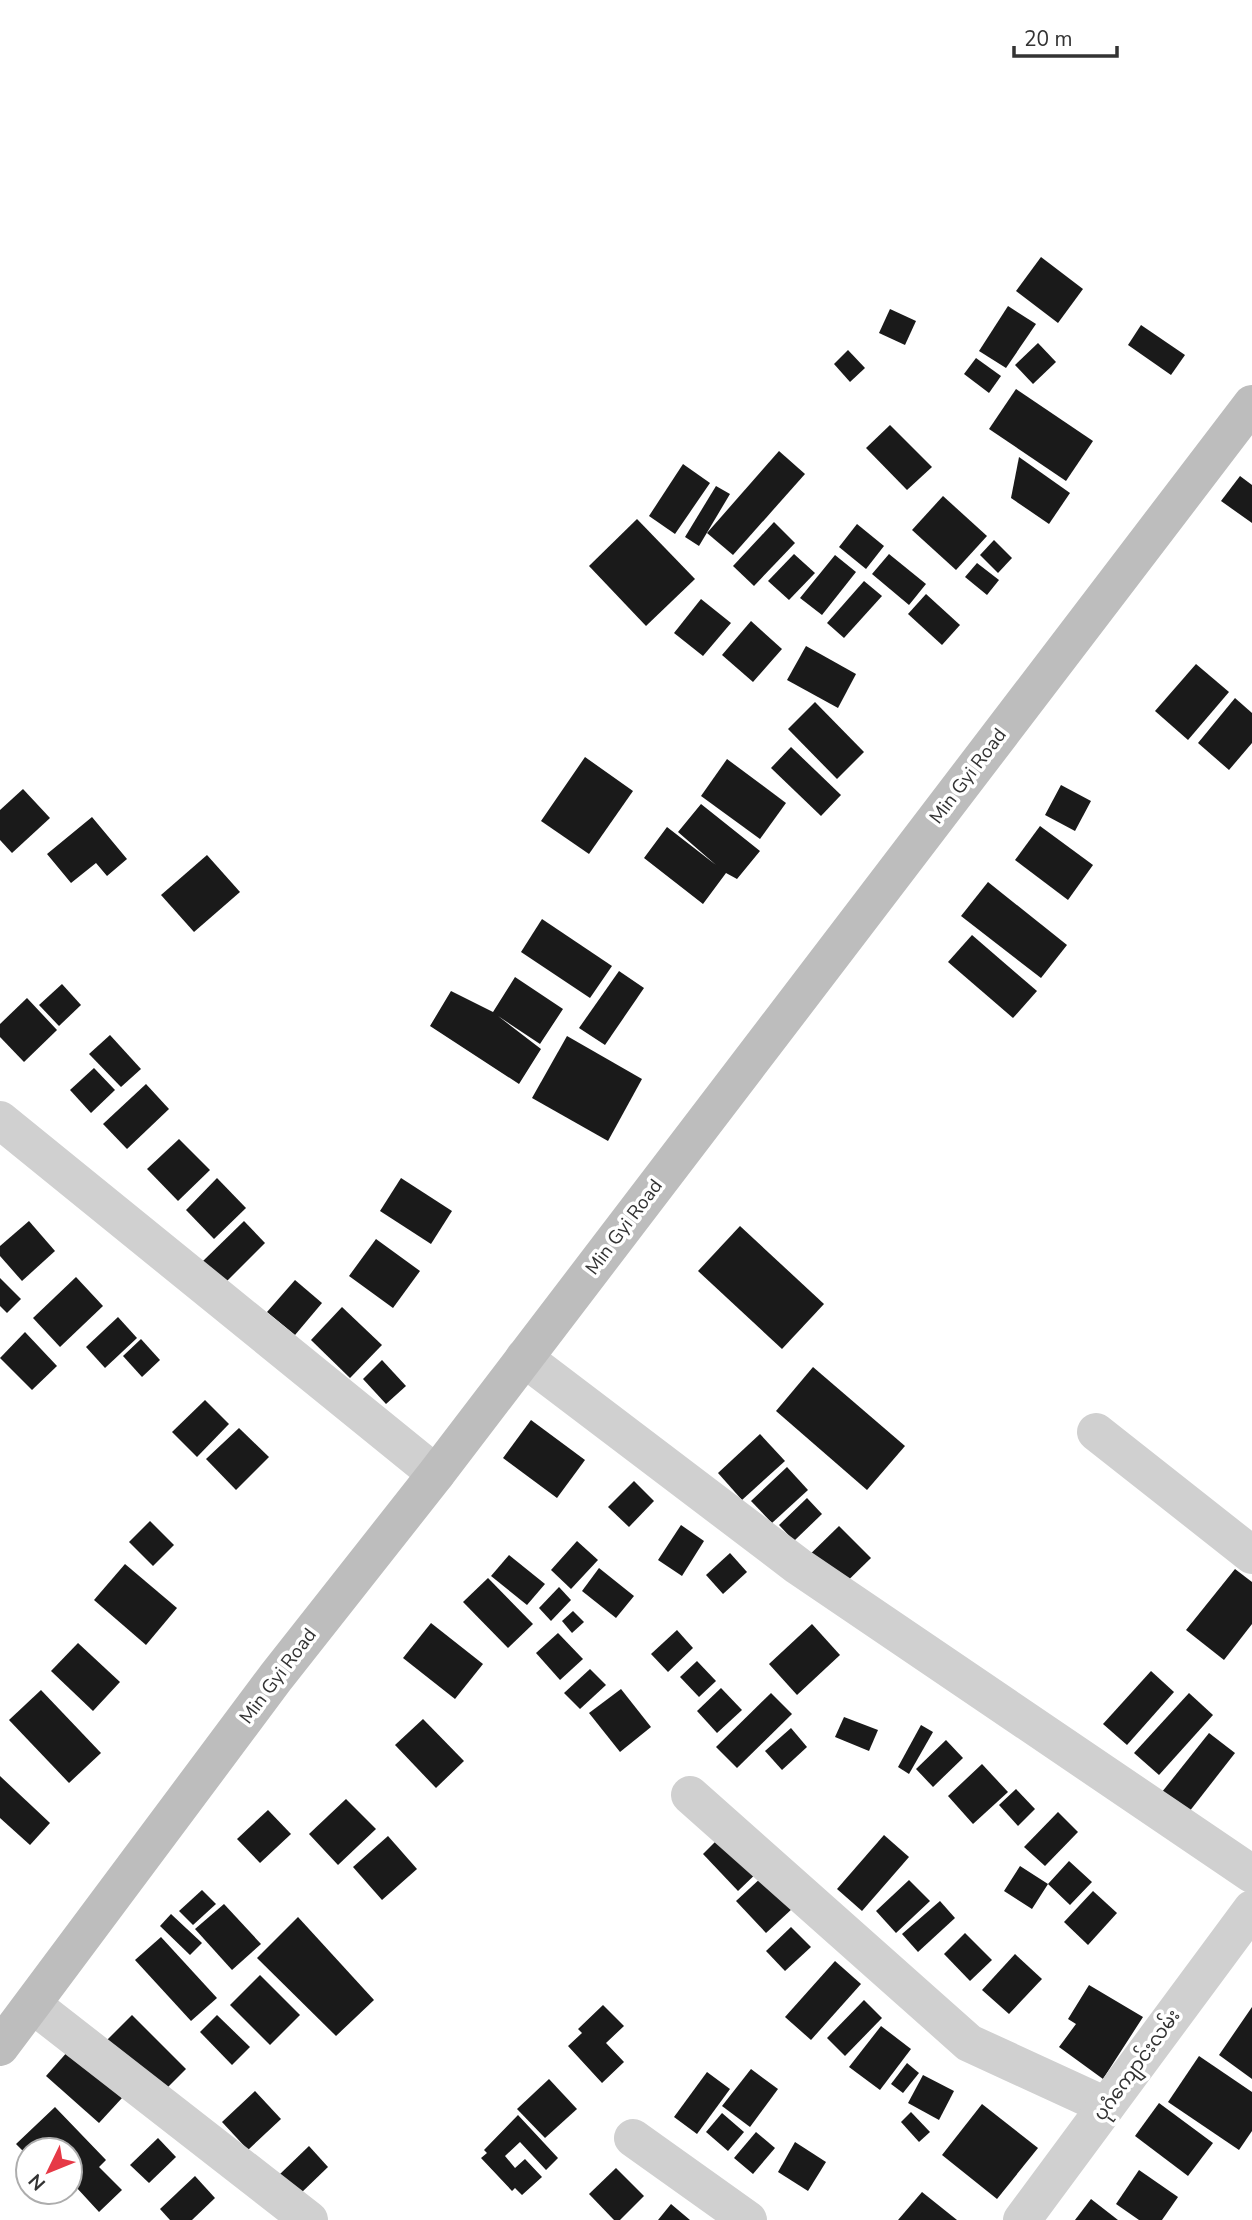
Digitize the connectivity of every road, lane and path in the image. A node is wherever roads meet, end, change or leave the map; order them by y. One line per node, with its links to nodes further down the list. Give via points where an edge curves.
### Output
1 (1251, 406): 3 (main road, Min Gyi Road)
2 (0, 1120): 5 (street)
3 (524, 1358): 5 (main road, Min Gyi Road); 8 (street, via 798,1566)
4 (1096, 1432): 6 (street)
5 (436, 1474): 10 (main road, Min Gyi Road, via 276,1677)
6 (1252, 1555)
7 (690, 1795): 12 (street, via 969,2043)
8 (1252, 1874)
9 (1252, 1909): 12 (street, ပုဂံကျောင်းလမ်း)
10 (33, 2005): 11 (main road, Min Gyi Road); 14 (street)
11 (0, 2047)
12 (1106, 2106): 16 (street, ပုဂံကျောင်းလမ်း)
13 (633, 2138): 15 (street)
14 (309, 2220)
15 (748, 2220)
16 (1022, 2220)

